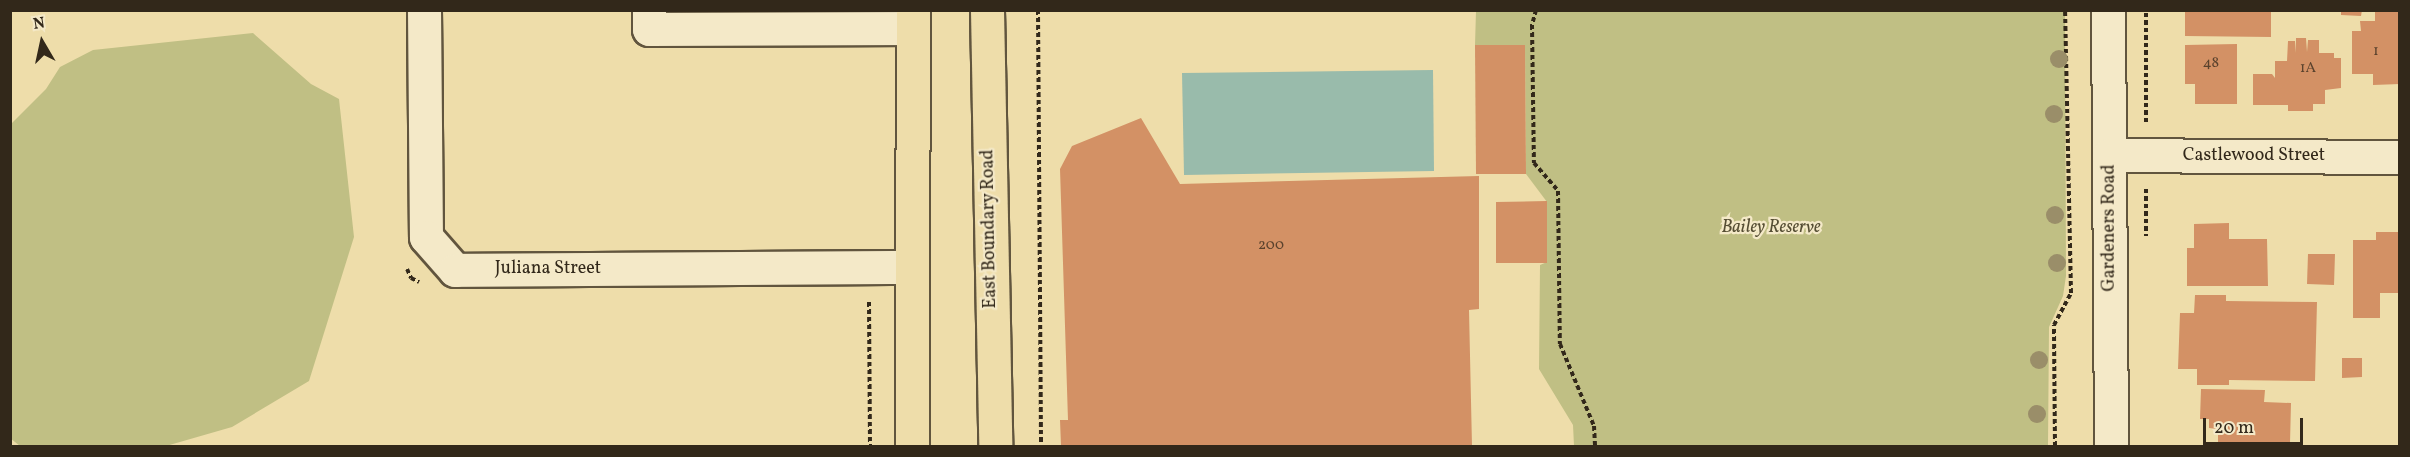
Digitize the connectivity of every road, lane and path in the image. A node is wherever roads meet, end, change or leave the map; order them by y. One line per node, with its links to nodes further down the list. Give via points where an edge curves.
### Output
1 (424, 10): 11 (street, Juliana Street, via 426,237 455,270)
2 (649, 10): 8 (street, via 649,29)
3 (987, 10): 13 (main road, East Boundary Road)
4 (1038, 10): 14 (path)
5 (1536, 10): 15 (path, via 1532,26 1534,164 1558,191 1560,344 1594,426)
6 (2065, 10): 16 (path, via 2071,293 2054,325)
7 (2108, 10): 9 (street, Gardeners Road)
8 (913, 20): 11 (main road)
9 (2109, 154): 10 (street, Castlewood Street); 17 (street, Gardeners Road)
10 (2400, 157)
11 (912, 267): 12 (main road)
12 (912, 447)
13 (995, 447)
14 (1041, 447)
15 (1595, 447)
16 (2055, 447)
17 (2111, 447)

